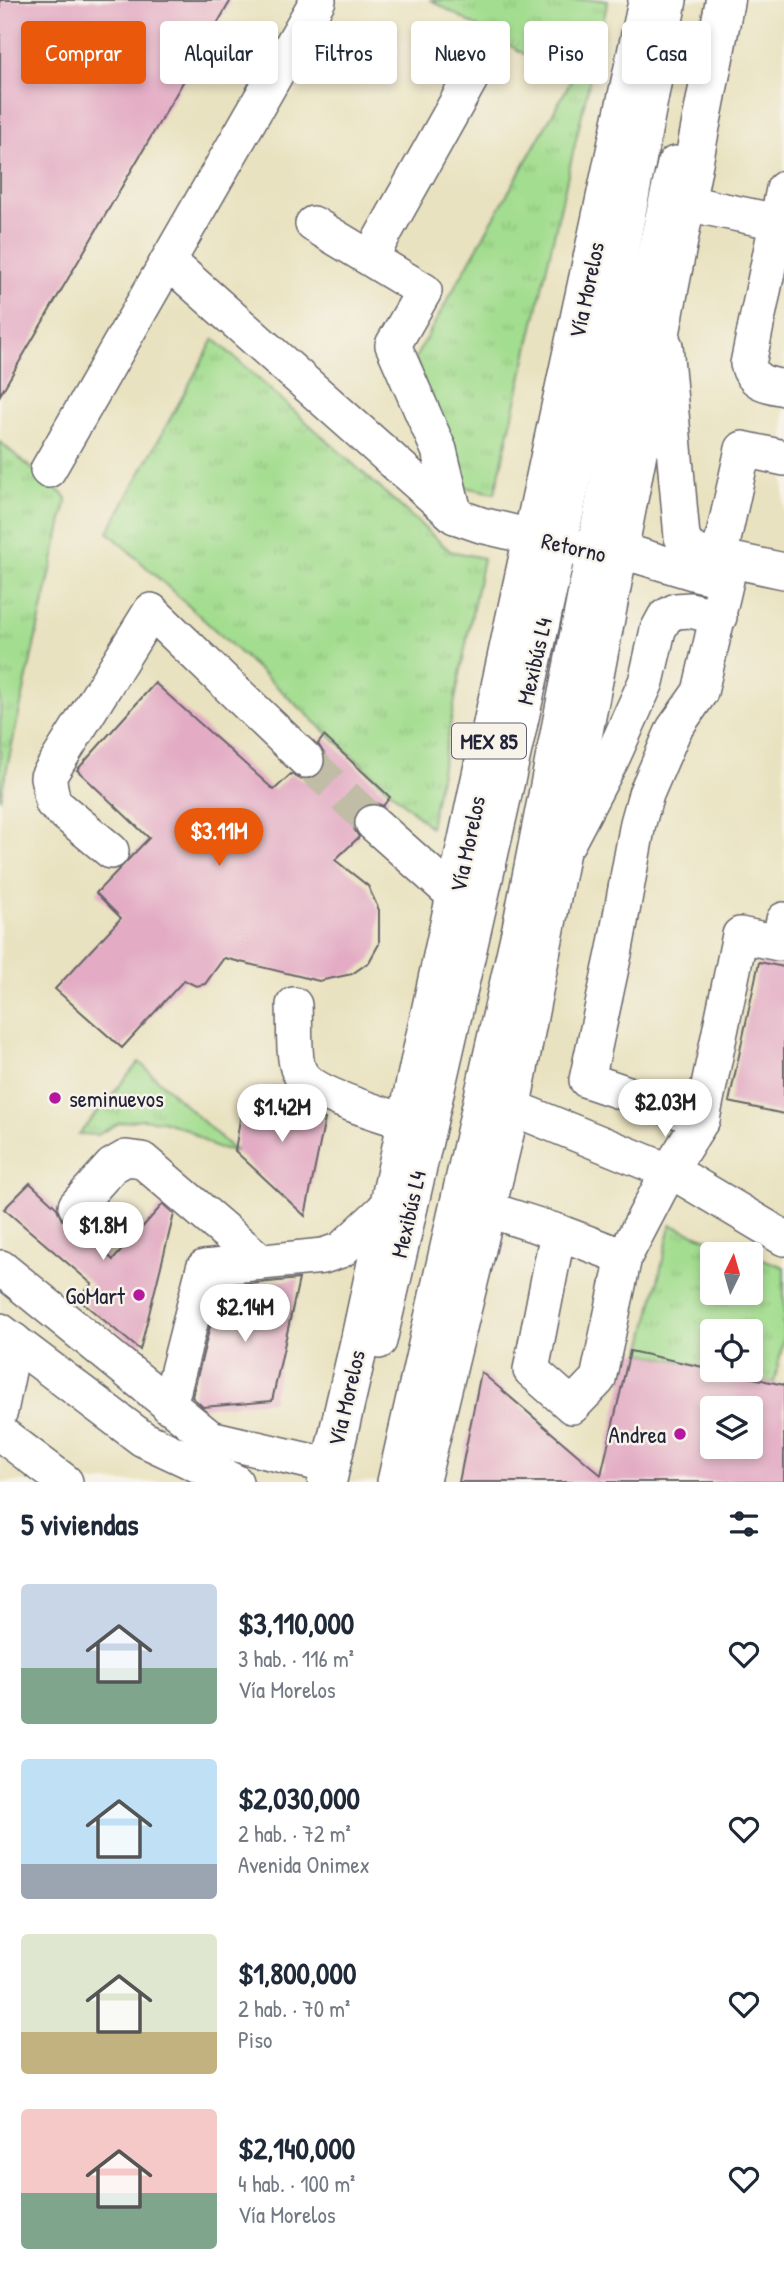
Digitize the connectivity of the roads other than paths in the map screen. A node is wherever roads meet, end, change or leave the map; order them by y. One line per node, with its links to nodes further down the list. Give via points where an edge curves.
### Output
1 (318, 0): 11 (street)
2 (648, 0): 17 (main road, Vía Morelos / MEX 85)
3 (669, 0): 17 (street, Mexibús L4, via 640,155)
4 (712, 0): 18 (street, Mexibús L4, via 635,342)
5 (725, 0): 7 (main road)
6 (467, 84): 10 (street)
7 (686, 203): 8 (street); 12 (main road)
8 (780, 206): 13 (street, via 748,363 758,382)
9 (313, 224): 10 (street)
10 (370, 258): 16 (street, via 424,291 393,345 439,450)
11 (168, 261): 15 (street); 16 (street)
12 (663, 322): 18 (main road); 19 (street, via 682,537 687,547)
13 (784, 388)
14 (784, 458): 19 (street, via 743,449)
15 (48, 470)
16 (455, 516): 17 (street, Retorno)
17 (545, 540): 18 (street, Retorno); 27 (main road, Vía Morelos / MEX 85); 46 (street, Mexibús L4)
18 (606, 554): 22 (street, Retorno, via 636,555 726,580); 26 (main road); 49 (street, Mexibús L4)
19 (719, 558): 20 (street)
20 (770, 568): 21 (street, via 752,586)
21 (784, 593)
22 (721, 607): 26 (street, via 676,611 665,617 646,682); 31 (street, via 700,692 674,729 646,794 587,1080)
23 (306, 760): 25 (street, via 151,611 48,777 53,803)
24 (373, 823): 27 (street)
25 (111, 851)
26 (559, 860): 30 (main road)
27 (455, 896): 32 (main road, Vía Morelos / MEX 85)
28 (784, 920): 31 (street, via 779,943 740,935)
29 (294, 1005): 32 (street, via 297,1069 306,1082 357,1107)
30 (511, 1107): 33 (street); 36 (main road)
31 (702, 1119): 33 (street)
32 (407, 1122): 34 (main road, Vía Morelos / MEX 85)
33 (669, 1171): 38 (street); 39 (street)
34 (389, 1205): 40 (street, via 341,1250); 46 (main road, Vía Morelos / MEX 85)
35 (76, 1206): 40 (street, via 112,1167 126,1158 142,1160)
36 (486, 1209): 37 (street); 50 (main road)
37 (558, 1231): 39 (street); 39 (street, via 531,1370 572,1406 598,1379)
38 (784, 1238)
39 (624, 1257)
40 (261, 1262): 43 (street, via 204,1268)
41 (1, 1268): 43 (street)
42 (7, 1336): 44 (street); 48 (street, via 143,1438)
43 (169, 1406): 46 (street, via 210,1438)
44 (0, 1411)
45 (0, 1433): 47 (street)
46 (334, 1477)
47 (65, 1482)
48 (235, 1482)
49 (395, 1482)
50 (421, 1482)

